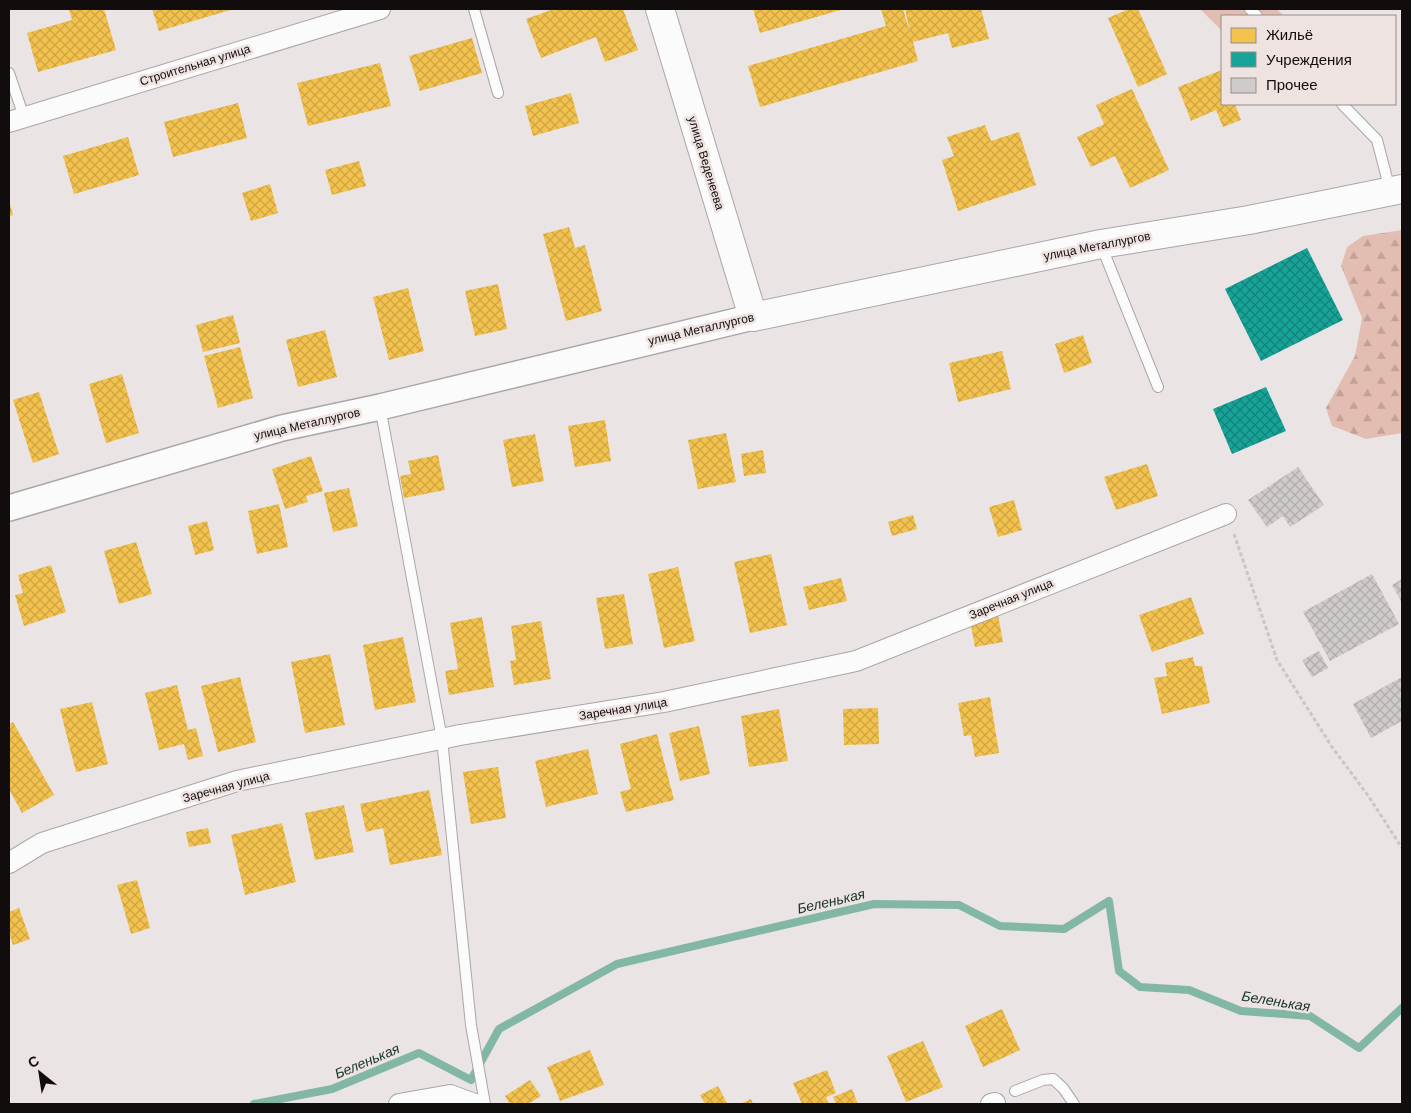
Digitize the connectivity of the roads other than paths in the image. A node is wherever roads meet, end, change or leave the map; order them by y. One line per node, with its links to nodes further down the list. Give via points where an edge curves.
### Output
1 (380, 9): 7 (street, Строительная улица)
2 (474, 9): 5 (lane)
3 (660, 9): 10 (main road, улица Веденеева)
4 (9, 72): 7 (lane)
5 (498, 93)
6 (1343, 105): 8 (lane, via 1377,140)
7 (16, 120)
8 (1396, 190): 9 (main road, улица Металлургов, via 1249,220)
9 (1101, 244): 10 (main road, улица Металлургов); 11 (lane)
10 (752, 317): 12 (street, улица Металлургов)
11 (1158, 387)
12 (380, 407): 13 (street, улица Металлургов, via 282,428); 15 (lane)
13 (9, 508)
14 (1226, 514): 15 (street, Заречная улица, via 856,661 664,702)
15 (442, 739): 16 (street, Заречная улица, via 237,781 42,843); 20 (lane, via 471,1025)
16 (9, 863)
17 (1015, 1091): 21 (lane, via 1053,1079)
18 (400, 1104): 19 (street, via 450,1095)
19 (475, 1104)
20 (485, 1104)
21 (1074, 1104)

